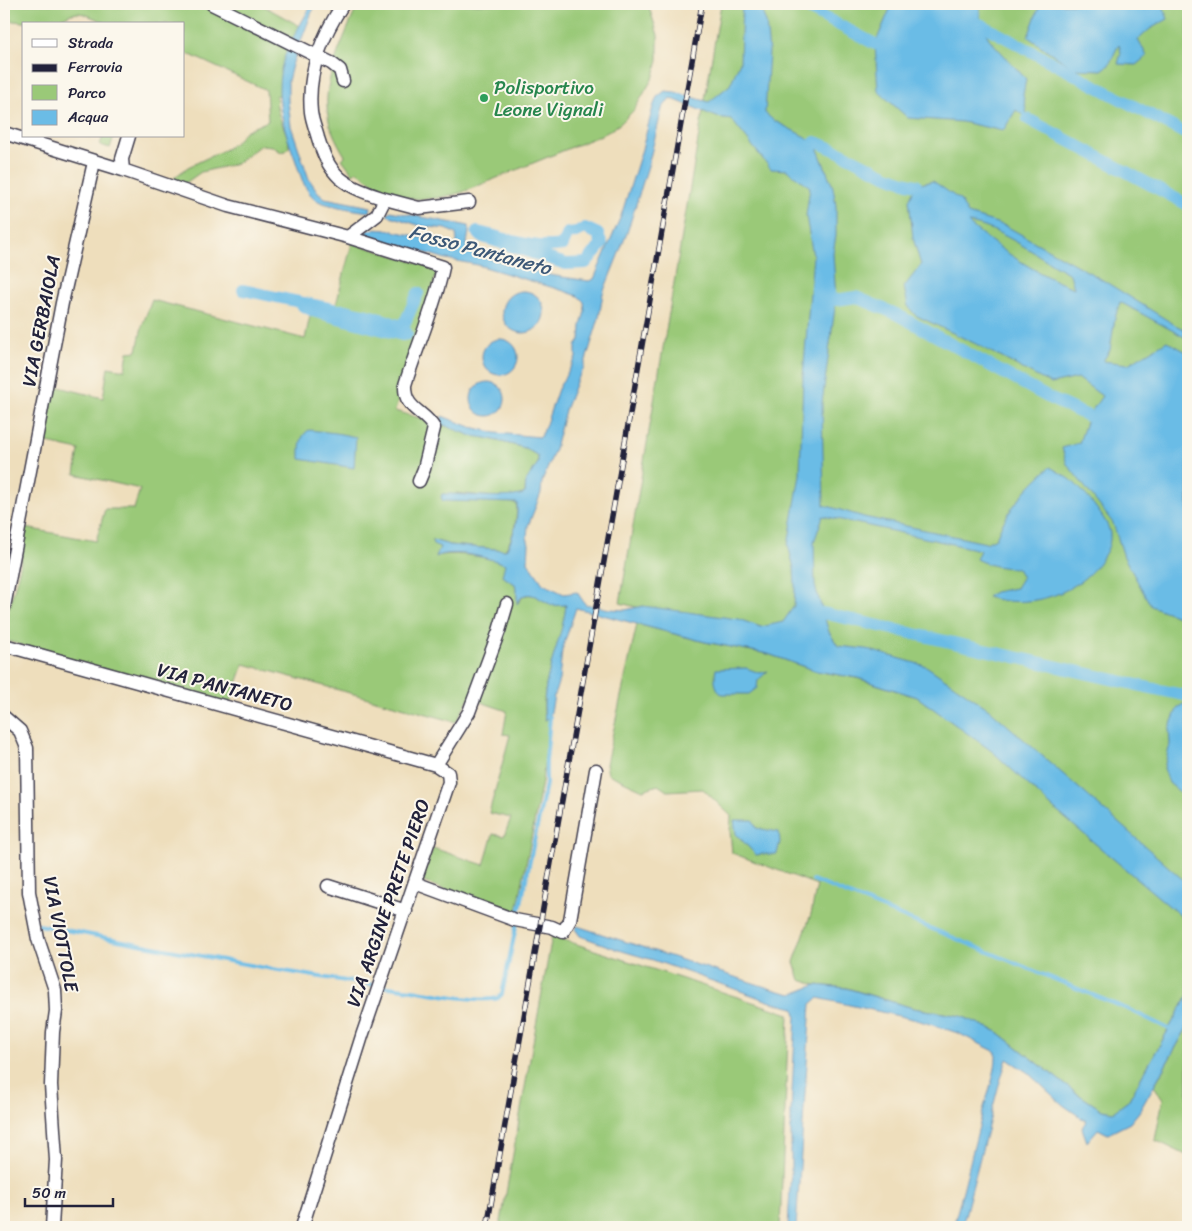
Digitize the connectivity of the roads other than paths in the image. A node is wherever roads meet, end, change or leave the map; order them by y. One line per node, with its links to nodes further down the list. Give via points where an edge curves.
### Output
1 (212, 4): 3 (street)
2 (343, 4): 3 (street)
3 (318, 56): 4 (street, via 340,70); 9 (street, via 311,80 311,113 330,168 358,190)
4 (342, 80)
5 (4, 133): 7 (street)
6 (128, 138): 8 (street, via 122,159)
7 (94, 162): 8 (street); 14 (street, VIA GERBAIOLA, via 62,303)
8 (123, 170): 11 (street, via 228,206)
9 (385, 199): 10 (street, via 419,208); 11 (street, via 377,214)
10 (469, 202)
11 (348, 237): 12 (street, via 443,268 438,293 405,385 409,404 429,419 434,428)
12 (419, 481)
13 (506, 604): 17 (street, via 469,712)
14 (4, 607)
15 (4, 648): 17 (street, VIA PANTANETO)
16 (4, 716): 22 (street, VIA VIOTTOLE, via 20,732 27,748 29,892 38,939 55,990 52,1085 56,1160)
17 (436, 765): 19 (street, VIA ARGINE PRETE PIERO, via 448,773 449,782)
18 (596, 770): 19 (street, via 570,920 563,932 519,921)
19 (415, 883): 21 (street, VIA ARGINE PRETE PIERO)
20 (328, 886): 21 (street)
21 (406, 910): 23 (street, VIA ARGINE PRETE PIERO, via 362,1036)
22 (52, 1227)
23 (302, 1227)

